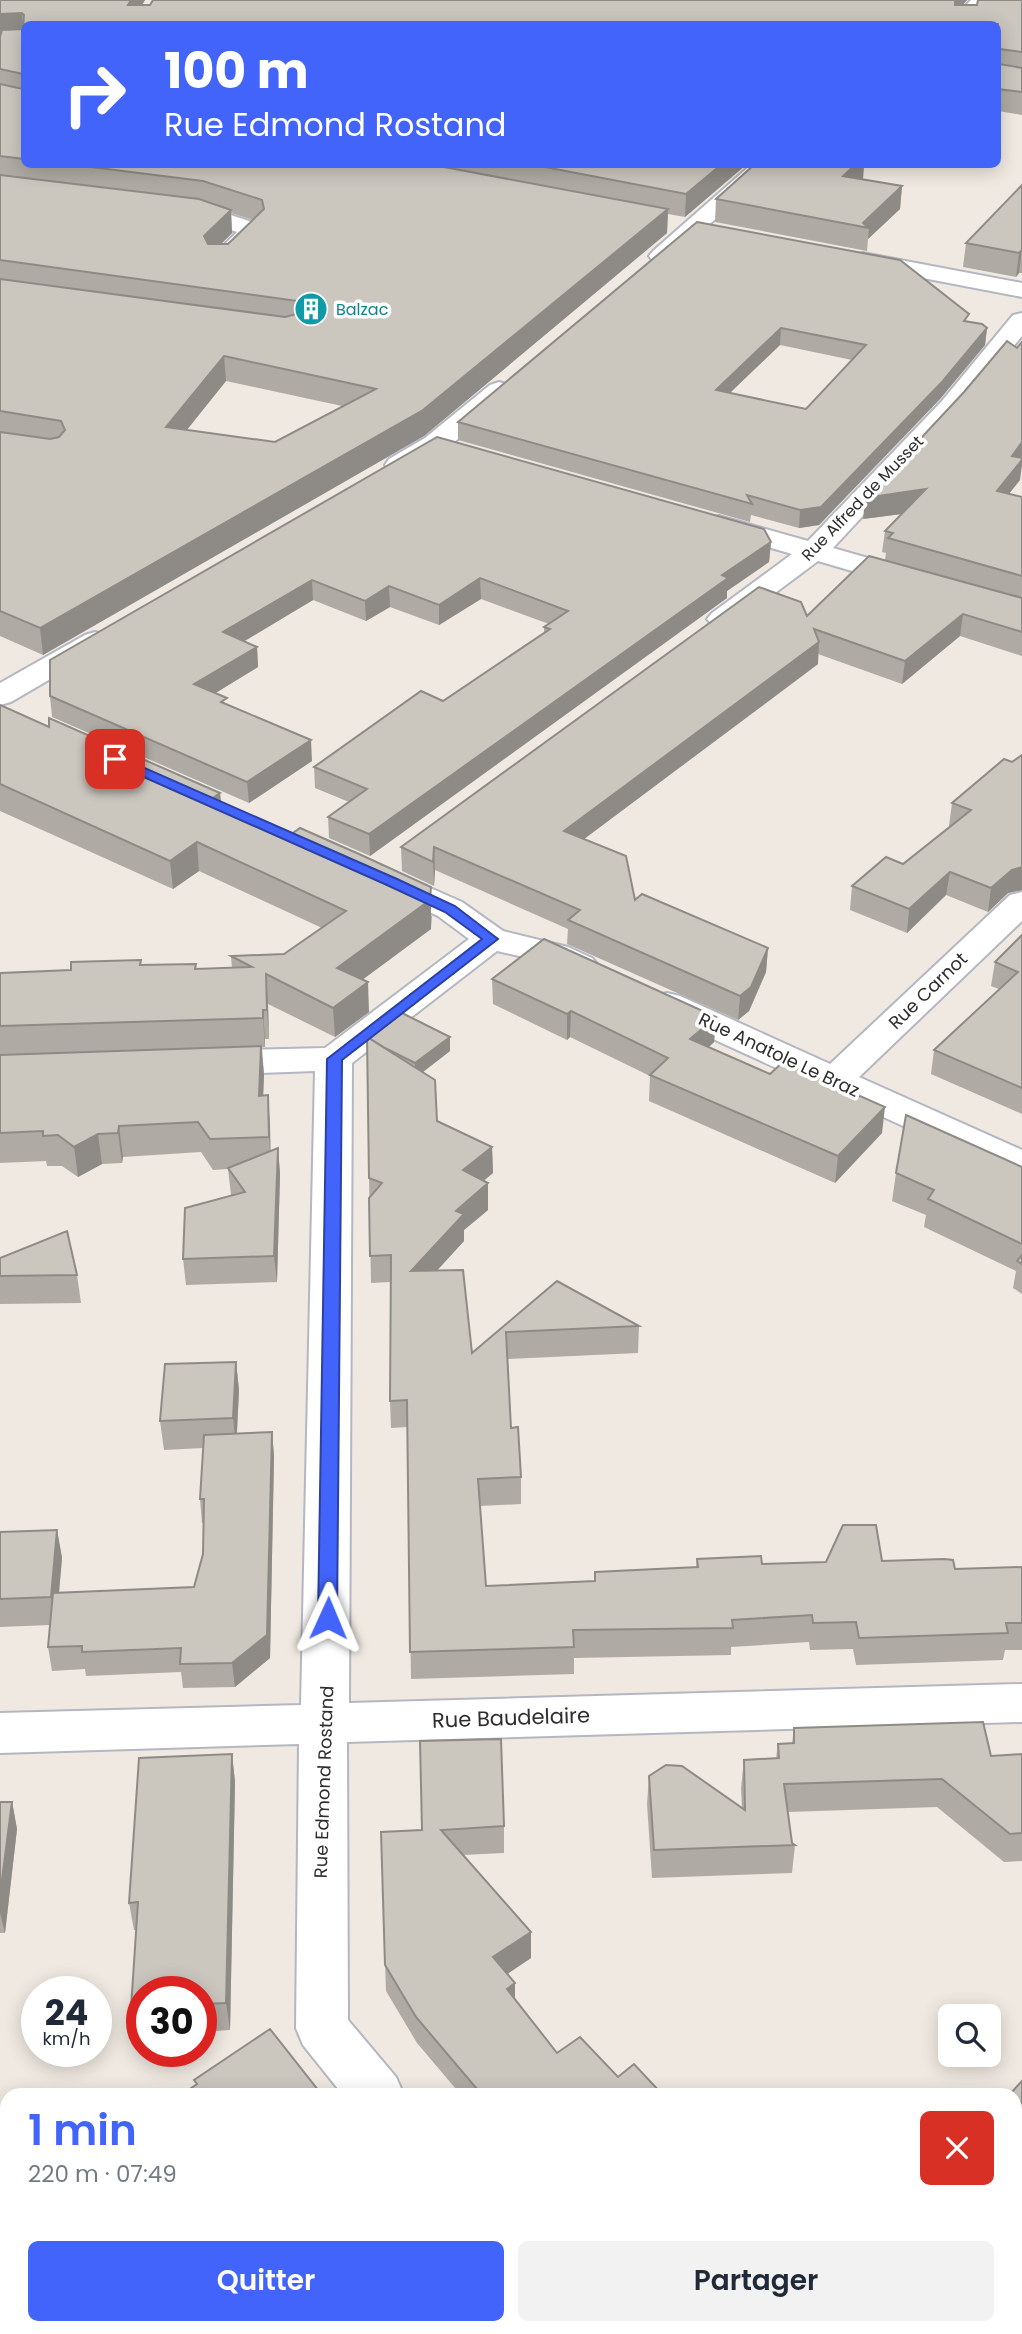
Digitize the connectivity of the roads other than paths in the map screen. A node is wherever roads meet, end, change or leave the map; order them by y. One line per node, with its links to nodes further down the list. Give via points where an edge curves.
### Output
1 (982, 0): 2 (street)
2 (964, 21)
3 (762, 168): 6 (street)
4 (155, 208): 9 (street, via 204,214 253,230)
5 (667, 223): 6 (street)
6 (694, 228): 7 (street); 10 (street)
7 (724, 233)
8 (843, 256): 11 (street)
9 (220, 261)
10 (638, 275)
11 (1022, 290)
12 (1022, 320): 18 (street, Rue Alfred de Musset, via 951,406)
13 (520, 372): 14 (street)
14 (434, 444): 15 (street); 16 (street)
15 (466, 453)
16 (380, 475)
17 (691, 516): 18 (street)
18 (814, 551): 19 (street); 21 (street, Rue Alfred de Musset)
19 (931, 584)
20 (114, 630): 22 (street)
21 (696, 638)
22 (7, 707)
23 (373, 864): 25 (street, Rue Anatole Le Braz)
24 (1022, 902): 28 (street, Rue Carnot)
25 (491, 939): 26 (street); 28 (street, Rue Anatole Le Braz, via 556,954)
26 (334, 1059): 27 (street); 31 (street, Rue Edmond Rostand)
27 (181, 1064)
28 (834, 1080): 29 (street, Rue Anatole Le Braz)
29 (1022, 1165)
30 (1022, 1703): 31 (street, Rue Baudelaire)
31 (324, 1723): 32 (street, Rue Baudelaire); 33 (street, Rue Edmond Rostand, via 322,2028)
32 (0, 1733)
33 (371, 2088)

